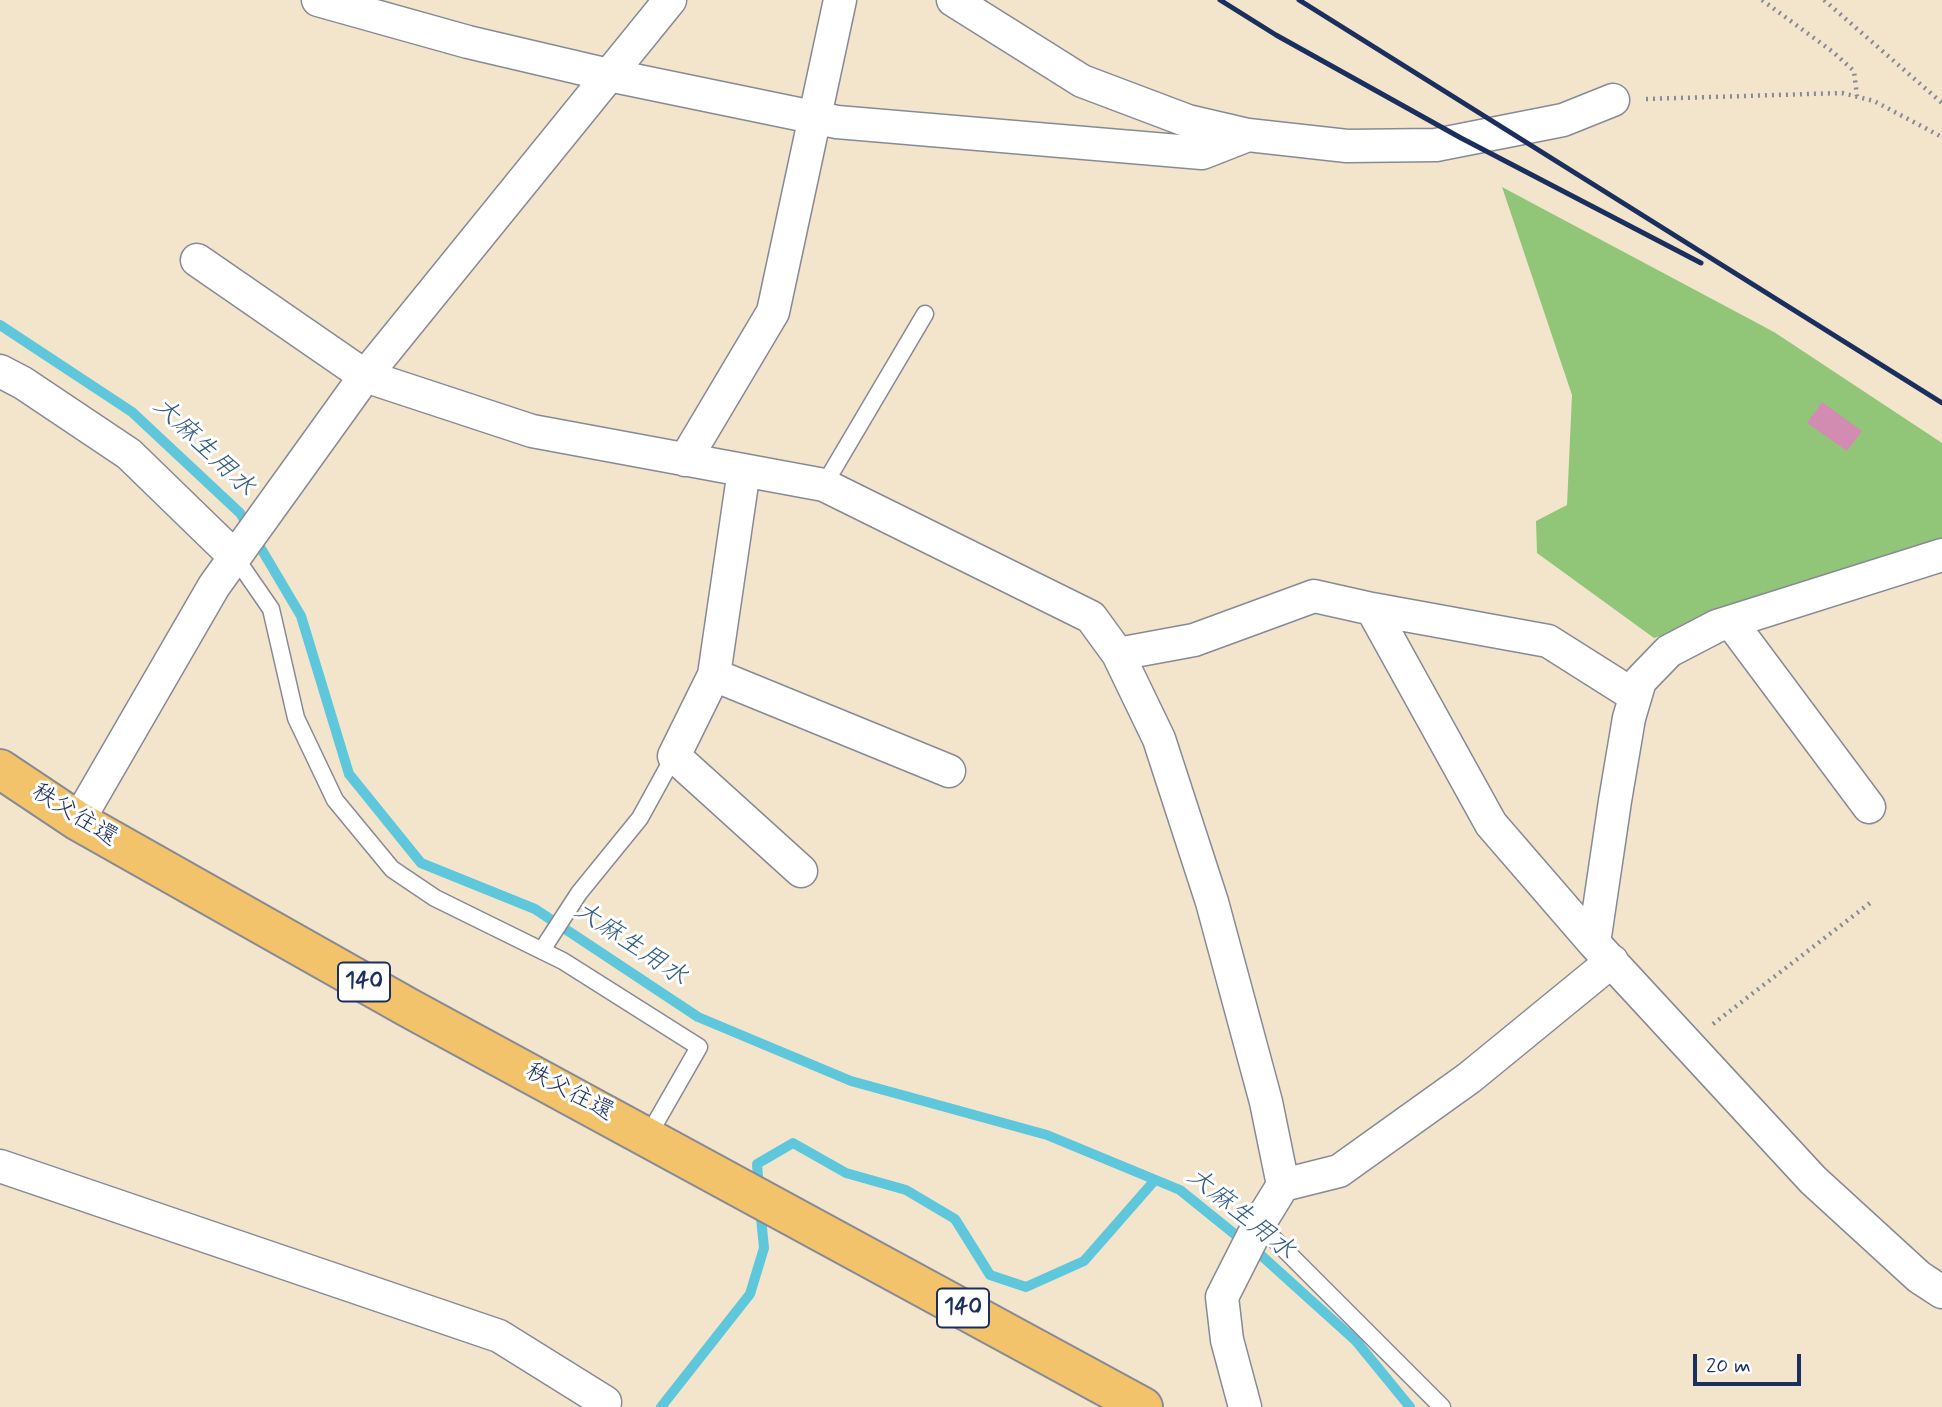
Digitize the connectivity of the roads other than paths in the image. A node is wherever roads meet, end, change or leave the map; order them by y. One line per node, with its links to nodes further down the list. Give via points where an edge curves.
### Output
1 (318, 0): 5 (street)
2 (670, 0): 5 (street)
3 (840, 0): 7 (street)
4 (953, 0): 8 (street, via 1082,81 1188,121)
5 (609, 75): 7 (street); 12 (street)
6 (1613, 100): 8 (street, via 1563,120 1436,145 1347,146)
7 (814, 118): 8 (street, via 1202,153); 13 (street, via 774,312)
8 (1248, 135)
9 (197, 260): 12 (street)
10 (925, 314): 15 (lane)
11 (0, 371): 16 (street, via 129,454)
12 (365, 376): 13 (street, via 532,431); 16 (street)
13 (685, 460): 14 (street)
14 (744, 470): 15 (street); 21 (street)
15 (824, 485): 20 (street, via 1091,617)
16 (236, 556): 27 (street, via 214,586); 29 (lane, via 271,609 296,719 335,800 392,869 435,898)
17 (1937, 562): 19 (street)
18 (1373, 609): 20 (street, via 1314,596 1194,640); 22 (street, via 1548,641); 30 (street, via 1492,824)
19 (1731, 622): 22 (street, via 1669,652 1640,681); 26 (street)
20 (1118, 654): 33 (street, via 1159,739 1212,902 1266,1102)
21 (713, 675): 23 (street); 25 (street)
22 (1635, 696): 30 (street, via 1617,787)
23 (674, 756): 28 (street); 29 (lane, via 640,818 572,904)
24 (0, 769): 27 (highway, 秩父往還 / 140)
25 (949, 771)
26 (1869, 807)
27 (78, 821): 31 (highway, 秩父往還 / 140, via 409,1008)
28 (801, 871)
29 (544, 948): 31 (lane, via 699,1047)
30 (1603, 952): 33 (street, via 1469,1078 1339,1171); 35 (street, via 1813,1180 1919,1277)
31 (648, 1136): 37 (highway, 秩父往還 / 140)
32 (0, 1166): 36 (street, via 499,1336 605,1402)
33 (1283, 1185): 34 (street)
34 (1258, 1226): 38 (street, via 1222,1297 1227,1340); 39 (lane)
35 (1942, 1292)
36 (600, 1407)
37 (1143, 1407)
38 (1245, 1407)
39 (1442, 1407)

